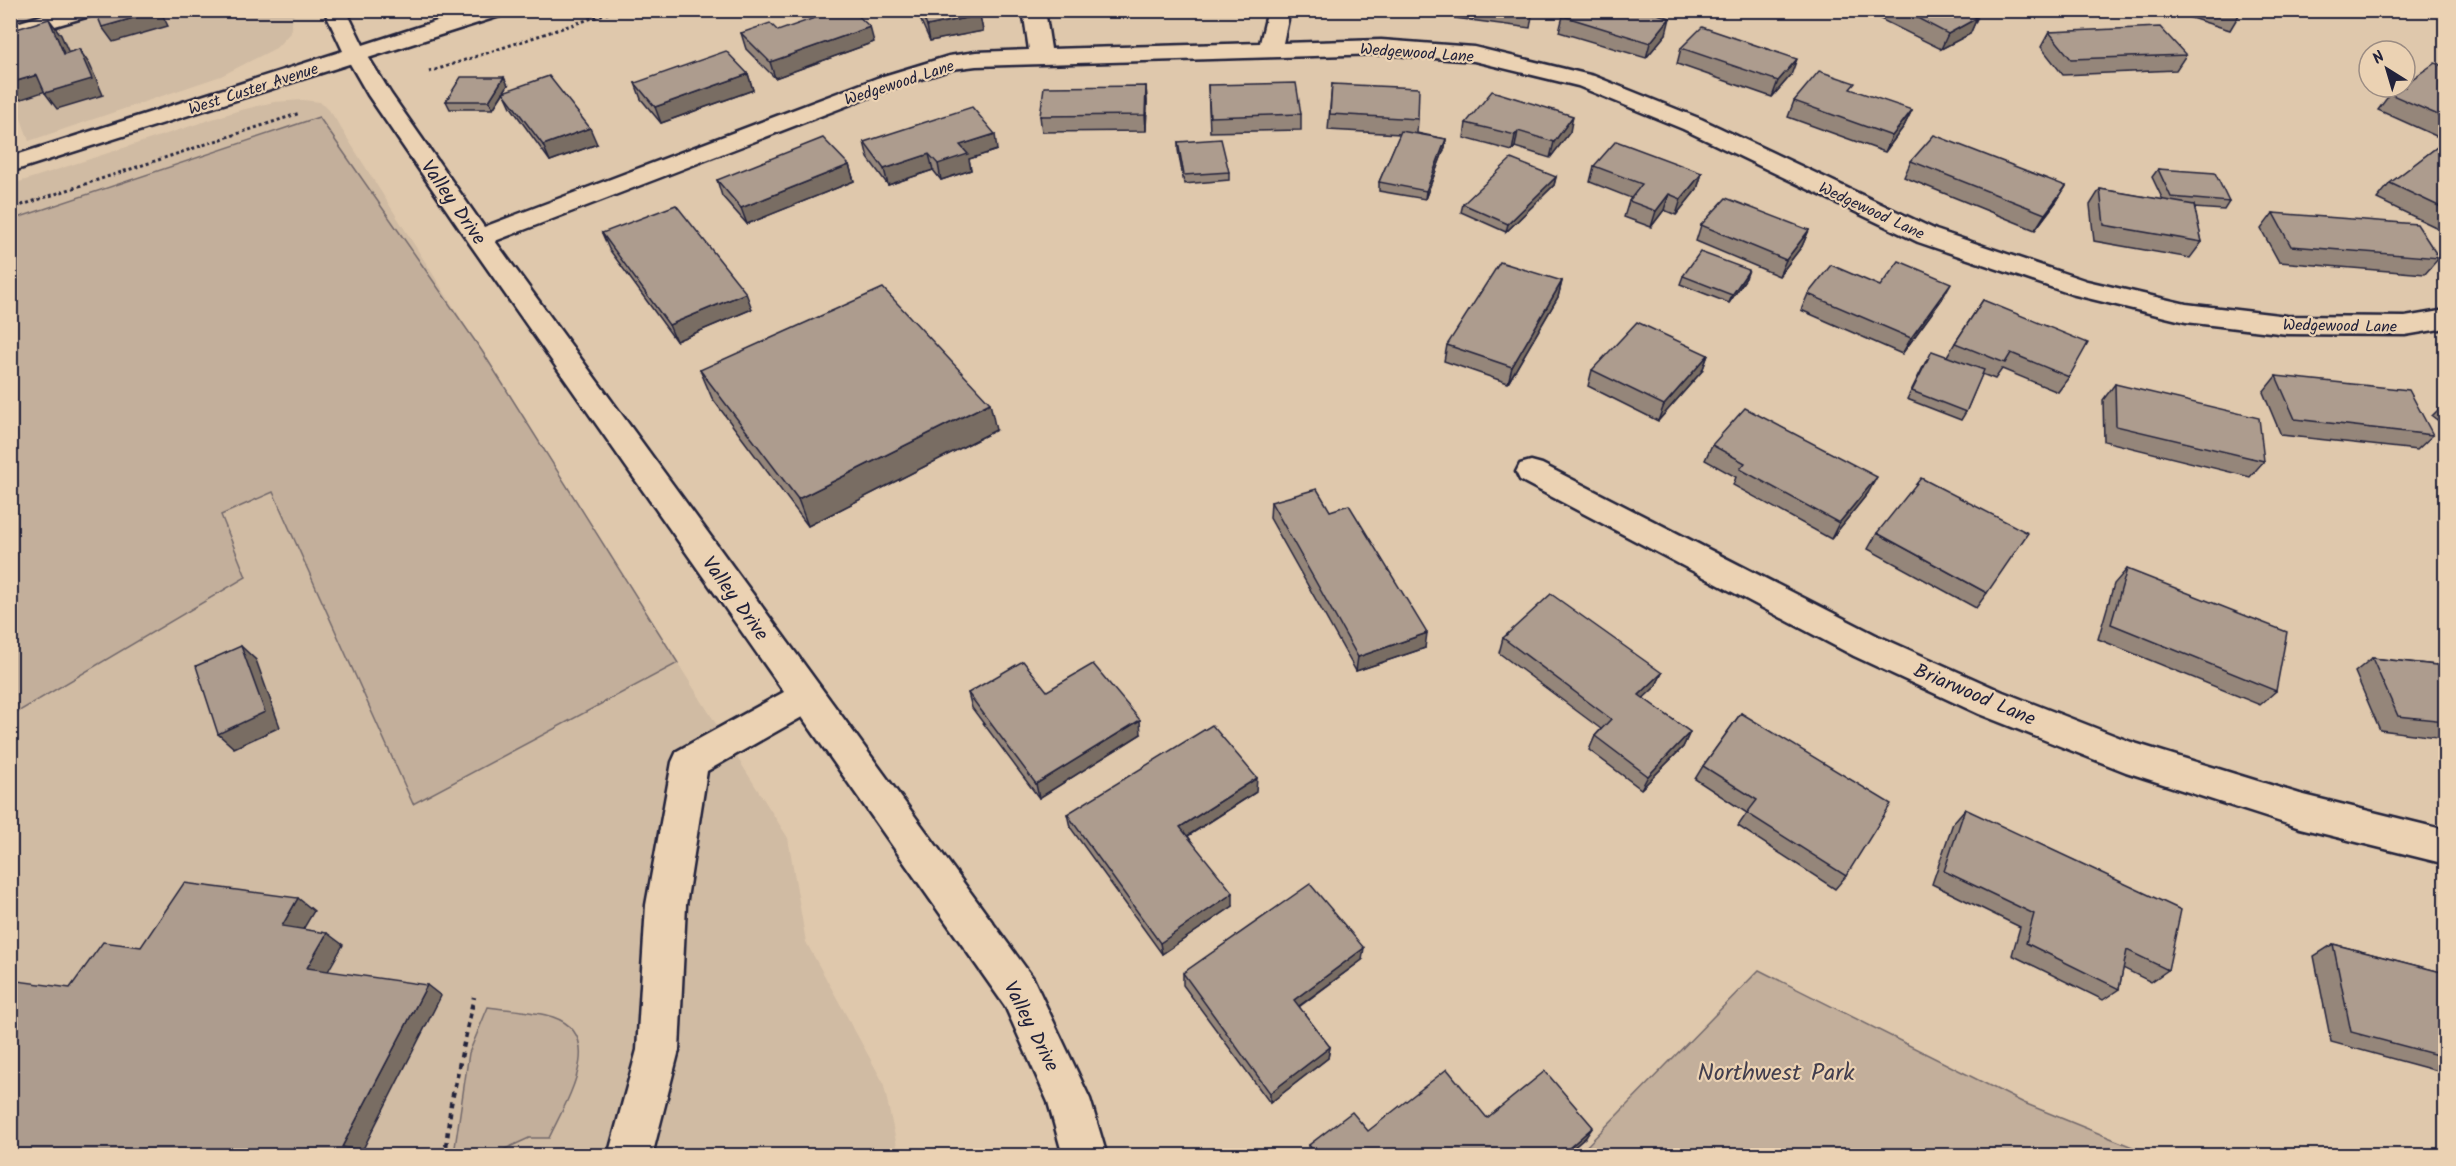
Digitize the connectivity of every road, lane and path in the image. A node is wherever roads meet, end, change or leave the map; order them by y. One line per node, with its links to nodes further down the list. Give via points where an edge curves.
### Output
1 (86, 10): 7 (street)
2 (335, 10): 9 (street, Valley Drive)
3 (495, 10): 9 (street, West Custer Avenue)
4 (617, 10): 11 (path)
5 (1034, 10): 10 (street)
6 (1279, 10): 8 (street)
7 (10, 32)
8 (1270, 50): 10 (street, Wedgewood Lane); 16 (street, Wedgewood Lane, via 1381,47 1474,54 1586,81 1692,124 1927,236 2081,288 2186,313 2287,325 2405,326)
9 (356, 55): 13 (street, West Custer Avenue); 15 (street, Valley Drive)
10 (1041, 56): 15 (street, Wedgewood Lane, via 976,59 926,69)
11 (429, 72)
12 (300, 113): 14 (path)
13 (10, 165)
14 (10, 210)
15 (479, 238): 18 (street, Valley Drive)
16 (2445, 319)
17 (1531, 472): 19 (street, Briarwood Lane, via 1866,646 1991,703 2126,756 2300,811)
18 (807, 697): 22 (street, via 690,762 666,905 658,1050); 23 (street, Valley Drive, via 1019,992 1069,1099)
19 (2445, 847)
20 (474, 998): 21 (path, via 451,1104)
21 (445, 1155)
22 (630, 1155)
23 (1085, 1155)

